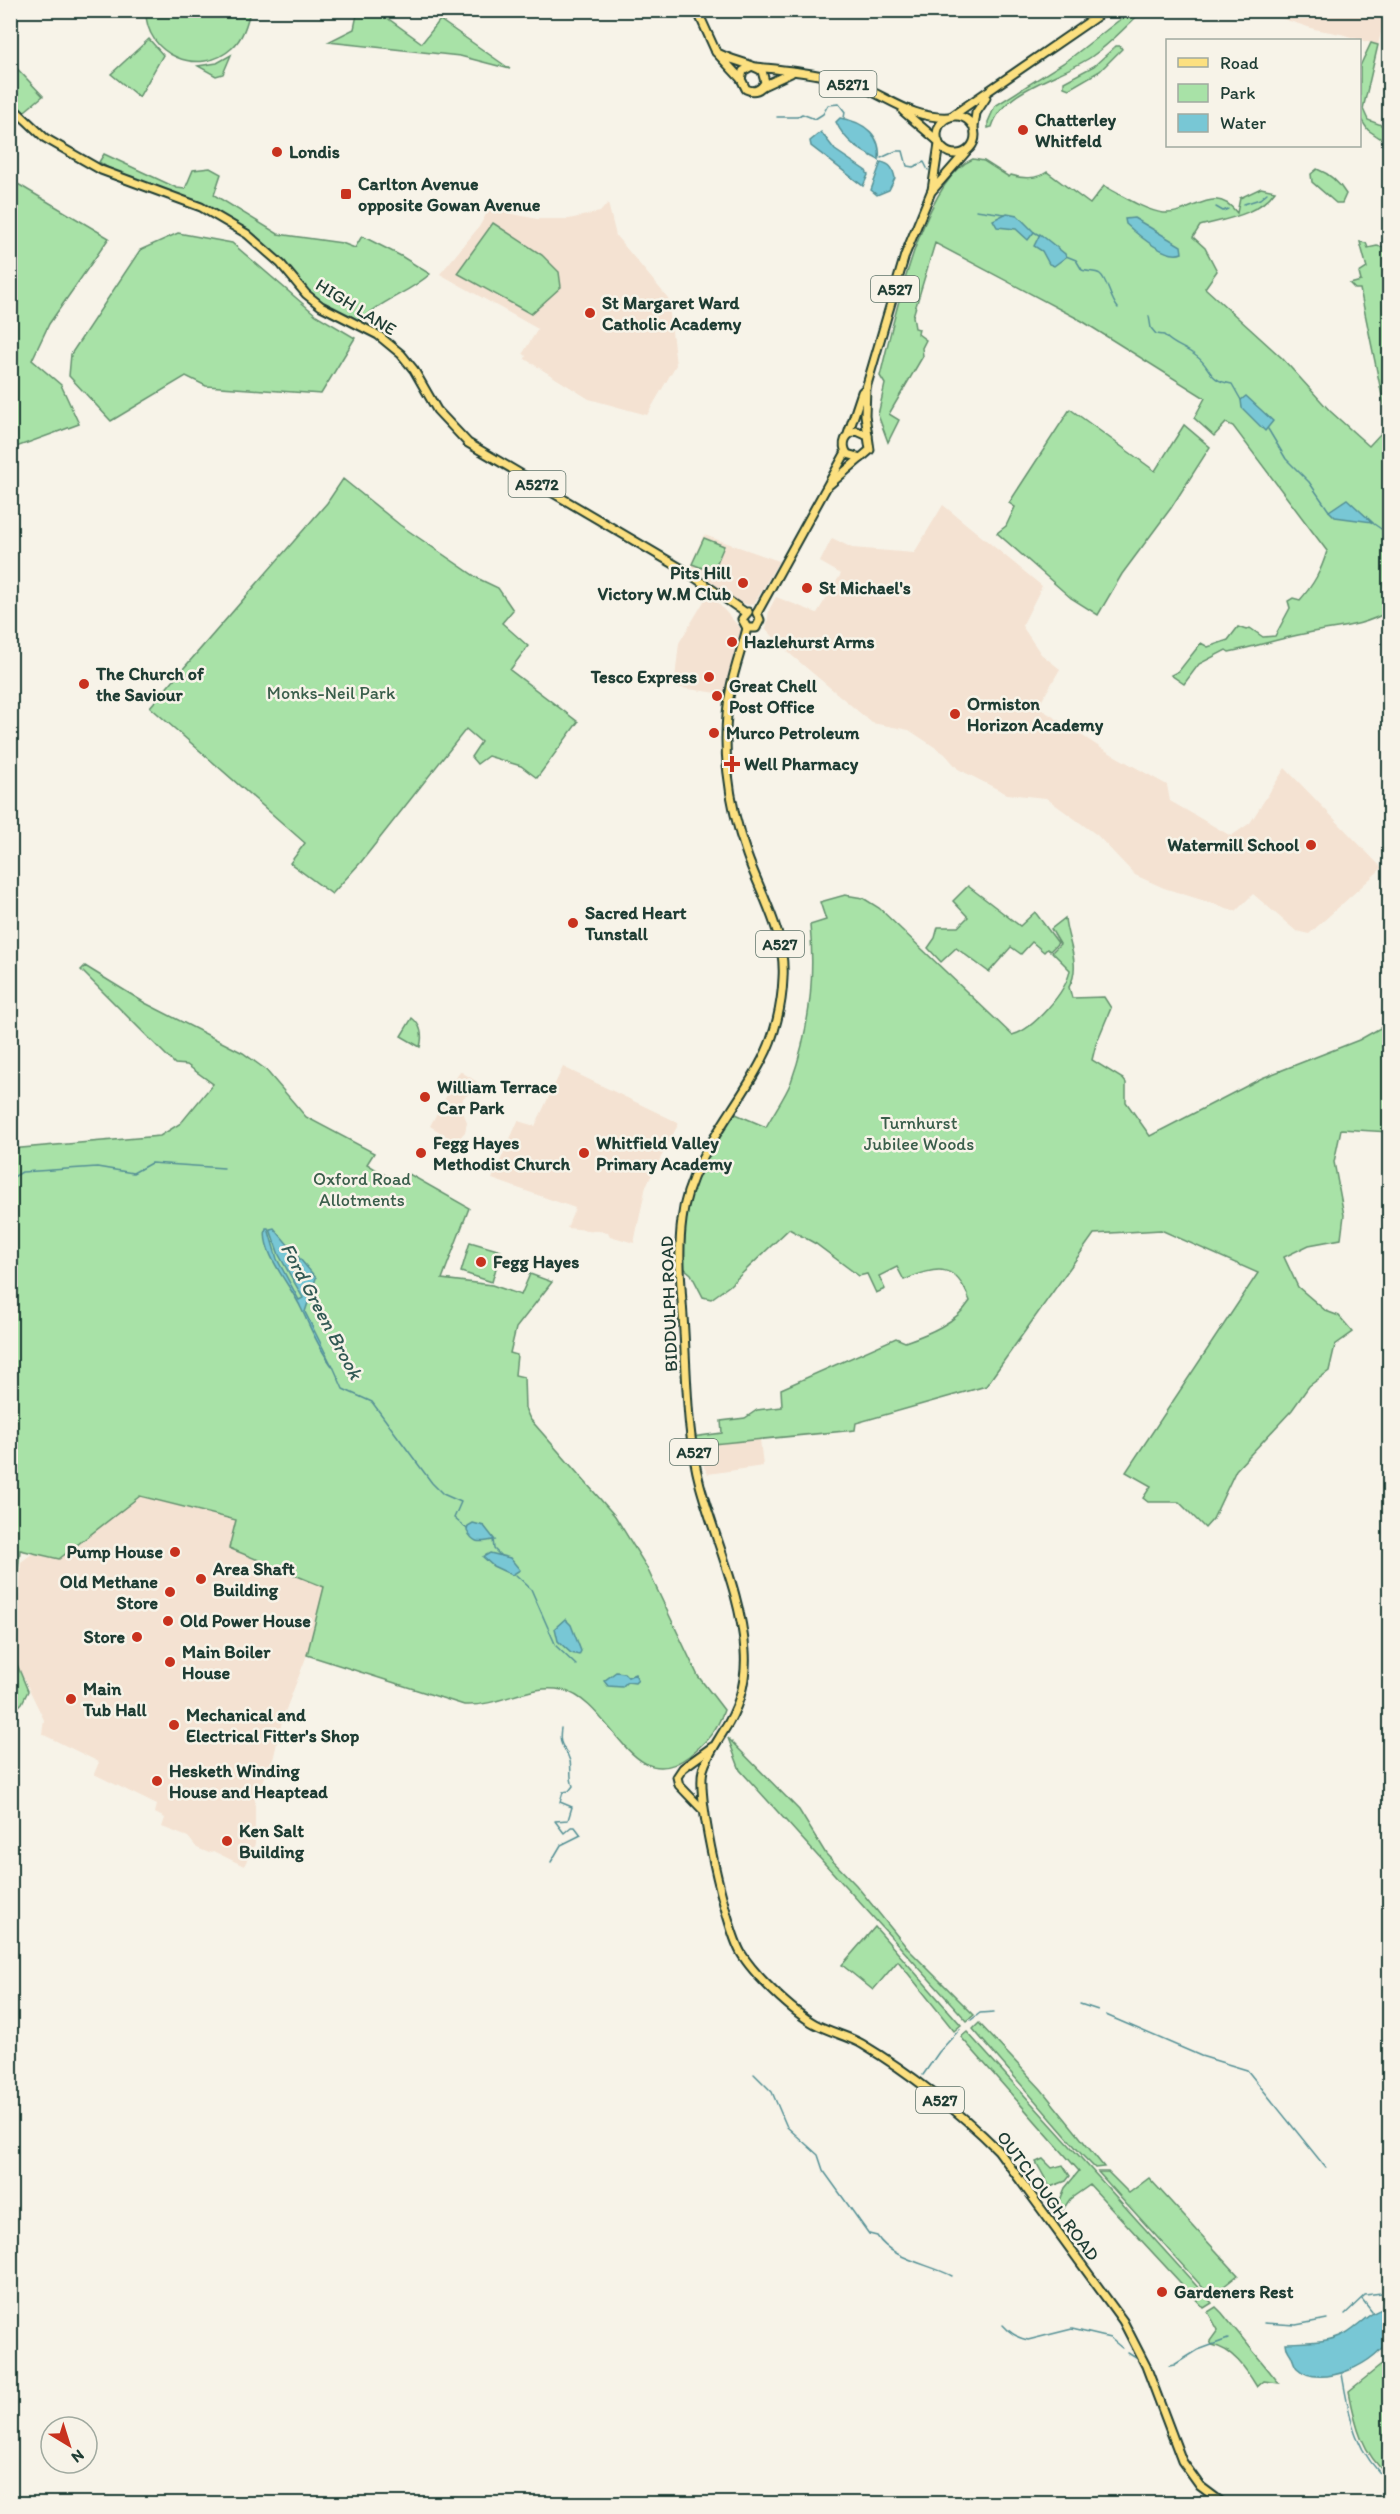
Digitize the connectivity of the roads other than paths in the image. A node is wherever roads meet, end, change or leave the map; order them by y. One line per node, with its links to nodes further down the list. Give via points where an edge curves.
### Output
1 (697, 10): 3 (main road)
2 (1106, 10): 8 (main road, A527)
3 (716, 52): 4 (main road, A5271, via 728,60); 6 (main road)
4 (754, 67): 5 (main road, A5271); 6 (main road, via 743,71); 7 (main road, via 764,75)
5 (797, 72): 7 (main road, A5271); 10 (main road, A5271, via 861,87)
6 (741, 79): 7 (main road, via 750,91)
7 (763, 86)
8 (992, 91): 11 (main road, A527); 12 (main road, A527, via 980,105)
9 (10, 105): 22 (main road, HIGH LANE / A5272, via 45,138 101,170 201,207 248,234 321,306 378,335 401,354 437,410 468,443 684,570)
10 (896, 106): 11 (main road, A5271, via 919,115); 13 (main road, A5271)
11 (950, 117): 12 (main road, via 966,118); 13 (main road, A527, via 940,125)
12 (974, 127): 14 (main road, A527, via 973,143)
13 (938, 143): 14 (main road, via 951,154); 15 (main road, A527)
14 (966, 152): 15 (main road, A527)
15 (931, 192): 16 (main road, A527, via 905,255)
16 (866, 388): 17 (main road, A527); 18 (main road, A527)
17 (848, 434): 18 (main road, via 857,431); 19 (main road, via 843,444)
18 (868, 436): 20 (main road, via 870,450)
19 (846, 452): 20 (main road); 21 (main road, A527)
20 (861, 458): 21 (main road, A527)
21 (829, 485): 24 (main road, A527)
22 (726, 601): 23 (main road, HIGH LANE / A5272); 25 (main road, HIGH LANE / A5272)
23 (746, 612): 24 (main road); 25 (main road)
24 (757, 613): 26 (main road, A527, via 759,625)
25 (742, 622): 26 (main road)
26 (747, 628): 27 (main road, BIDDULPH ROAD / A527, via 729,703 728,772 740,834 779,935 784,974 778,1014 764,1057 705,1156 689,1191 682,1217 680,1262 693,1446 699,1482 740,1618 745,1652 745,1676 738,1703)
27 (714, 1746): 28 (main road, BIDDULPH ROAD / A527); 29 (main road, BIDDULPH ROAD / A527)
28 (687, 1766): 29 (main road, via 695,1767); 30 (main road, via 677,1777)
29 (702, 1779): 30 (main road, via 697,1789); 31 (main road, OUTCLOUGH ROAD / A527)
30 (686, 1790): 31 (main road, OUTCLOUGH ROAD / A527)
31 (702, 1809): 32 (main road, OUTCLOUGH ROAD / A527, via 729,1922 742,1955 795,2011 861,2043 977,2129 998,2150 1123,2320 1190,2472 1200,2486)
32 (1224, 2504)

